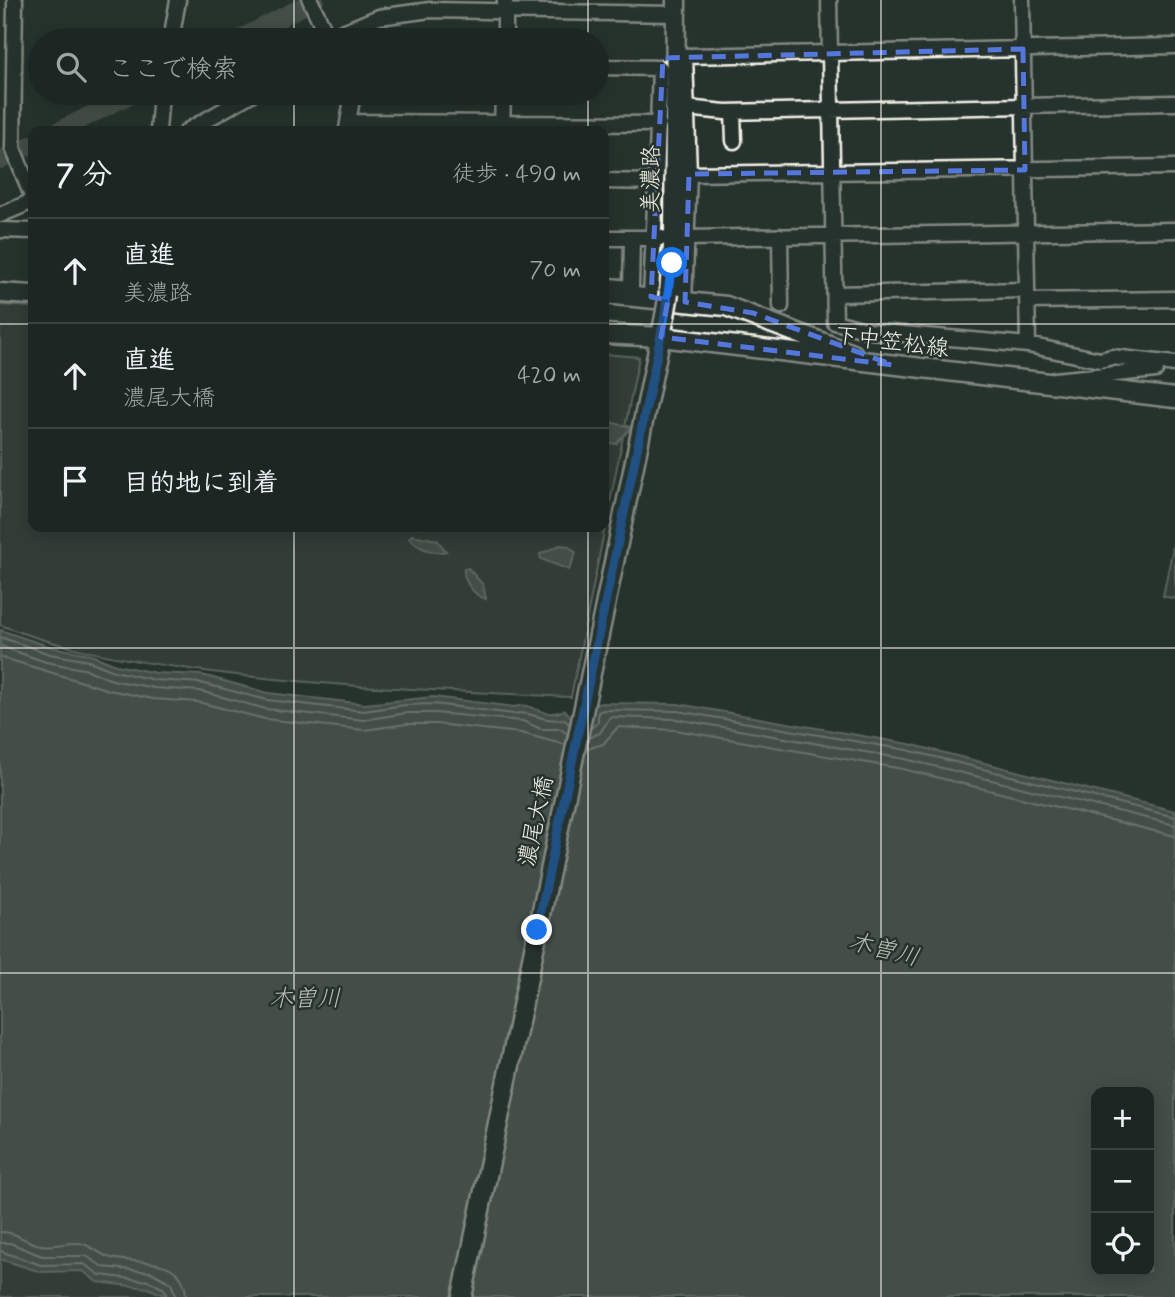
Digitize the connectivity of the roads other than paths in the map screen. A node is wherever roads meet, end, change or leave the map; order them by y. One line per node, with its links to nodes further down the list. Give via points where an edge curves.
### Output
1 (15, 0): 12 (street)
2 (178, 0): 8 (street)
3 (829, 0): 15 (street)
4 (1022, 0): 14 (street)
5 (311, 5): 9 (street)
6 (505, 5): 7 (street); 10 (street, via 405,12); 11 (street)
7 (676, 7): 16 (main road, 美濃路)
8 (173, 28)
9 (321, 28)
10 (352, 28)
11 (505, 28)
12 (7, 32): 40 (street, via 16,154)
13 (1175, 46): 14 (street)
14 (1023, 49): 15 (street); 24 (street)
15 (831, 52): 16 (street); 26 (street)
16 (680, 54): 18 (street, via 663,58); 25 (street); 60 (main road, 美濃路, via 674,234)
17 (609, 67): 18 (street)
18 (660, 68): 28 (street)
19 (1175, 103): 24 (street)
20 (160, 105): 29 (street)
21 (232, 105): 30 (street)
22 (351, 105): 31 (street)
23 (503, 105): 32 (street)
24 (1024, 106): 26 (street); 35 (street)
25 (686, 108): 27 (street); 37 (street)
26 (832, 110): 27 (street); 36 (street)
27 (733, 112): 33 (street)
28 (659, 124): 32 (street); 39 (street)
29 (158, 126)
30 (196, 126)
31 (348, 126): 32 (street)
32 (503, 126)
33 (734, 141)
34 (1175, 167): 35 (street)
35 (1025, 170): 36 (street); 46 (street)
36 (833, 173): 37 (street); 47 (street)
37 (689, 174): 52 (street)
38 (609, 181): 39 (street)
39 (656, 182): 51 (street)
40 (28, 186)
41 (28, 202): 42 (street)
42 (0, 215)
43 (0, 230): 45 (street)
44 (1175, 230): 46 (street)
45 (28, 231)
46 (1026, 234): 47 (street); 58 (street)
47 (835, 235): 48 (street); 55 (street)
48 (780, 236): 52 (street); 62 (street)
49 (609, 238): 50 (street)
50 (632, 238): 51 (street); 53 (street, via 631,288)
51 (659, 238): 59 (street)
52 (688, 238): 60 (street)
53 (609, 286)
54 (0, 293): 56 (main road)
55 (835, 294): 58 (street); 65 (street, via 835,322 869,331)
56 (28, 295)
57 (609, 295): 59 (main road)
58 (1027, 296): 61 (street); 65 (street)
59 (651, 297): 60 (main road)
60 (677, 298): 64 (main road, 美濃路, bridge, via 665,316); 68 (main road, via 753,313 848,353)
61 (1175, 299)
62 (781, 306)
63 (609, 334): 64 (main road, 下中笠松線)
64 (661, 337): 66 (main road, 美濃路); 68 (main road, 下中笠松線)
65 (1028, 345): 67 (street, via 1100,360 1112,357)
66 (657, 356): 72 (main road, 濃尾大橋)
67 (1175, 364)
68 (893, 365): 70 (main road, 下中笠松線)
69 (1175, 371): 70 (street, via 1142,369)
70 (1036, 383): 71 (main road, 下中笠松線)
71 (1175, 398)
72 (462, 1297)

